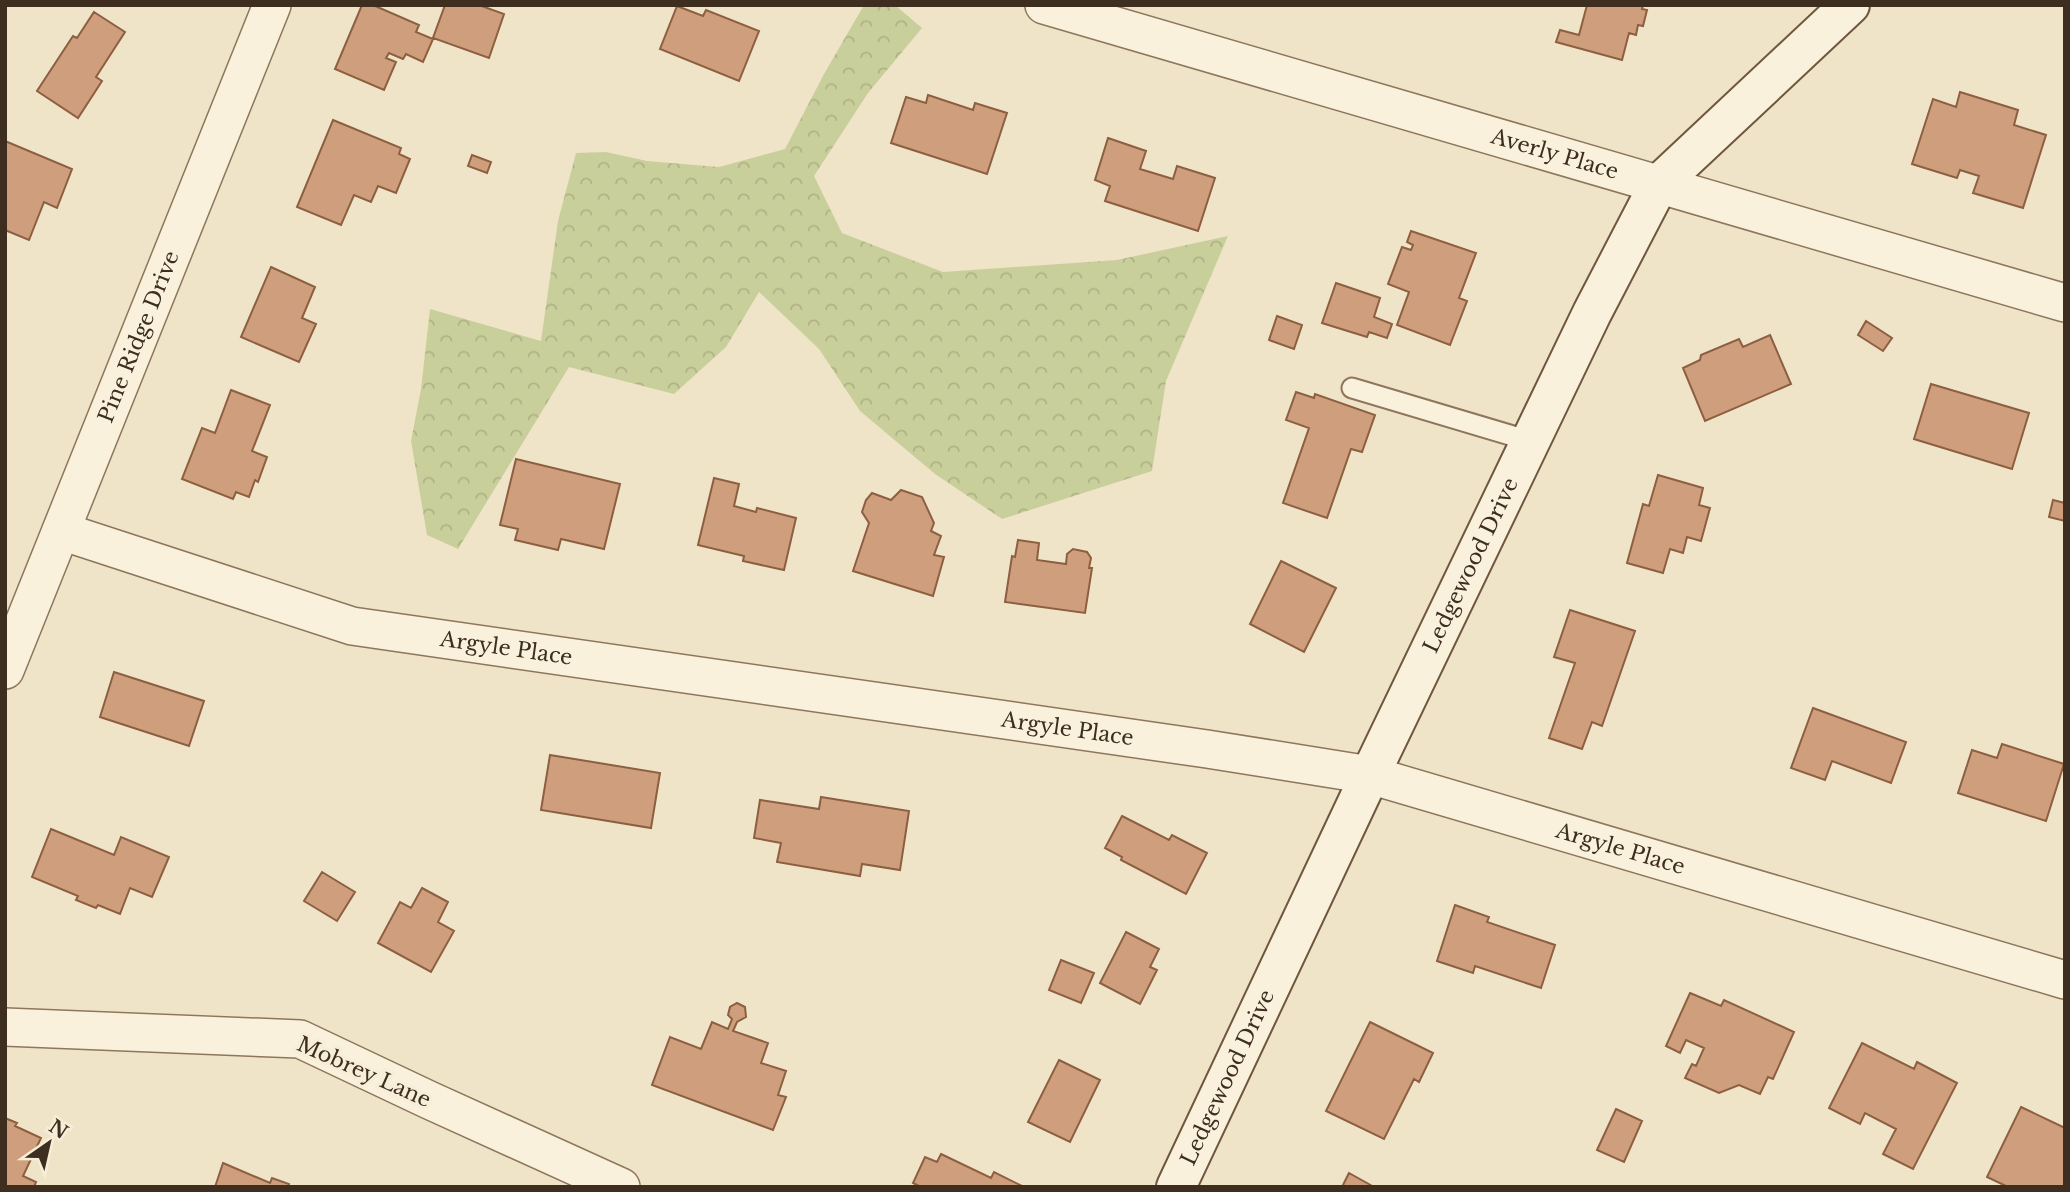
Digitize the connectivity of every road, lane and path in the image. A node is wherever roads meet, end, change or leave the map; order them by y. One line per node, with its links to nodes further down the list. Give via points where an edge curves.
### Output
1 (272, 5): 8 (street, Pine Ridge Drive)
2 (1045, 5): 4 (street, Averly Place)
3 (1850, 5): 4 (street, Ledgewood Drive)
4 (1659, 184): 5 (street, Averly Place); 7 (street, Ledgewood Drive)
5 (2065, 303)
6 (1352, 388): 7 (lane)
7 (1530, 441): 10 (street, Ledgewood Drive)
8 (61, 531): 9 (street, Pine Ridge Drive); 10 (street, Argyle Place, via 352,626)
9 (5, 670)
10 (1370, 775): 11 (street, Argyle Place); 14 (street, Ledgewood Drive)
11 (2065, 980)
12 (5, 1027): 13 (street, Mobrey Lane, via 300,1039)
13 (621, 1187)
14 (1176, 1187)

